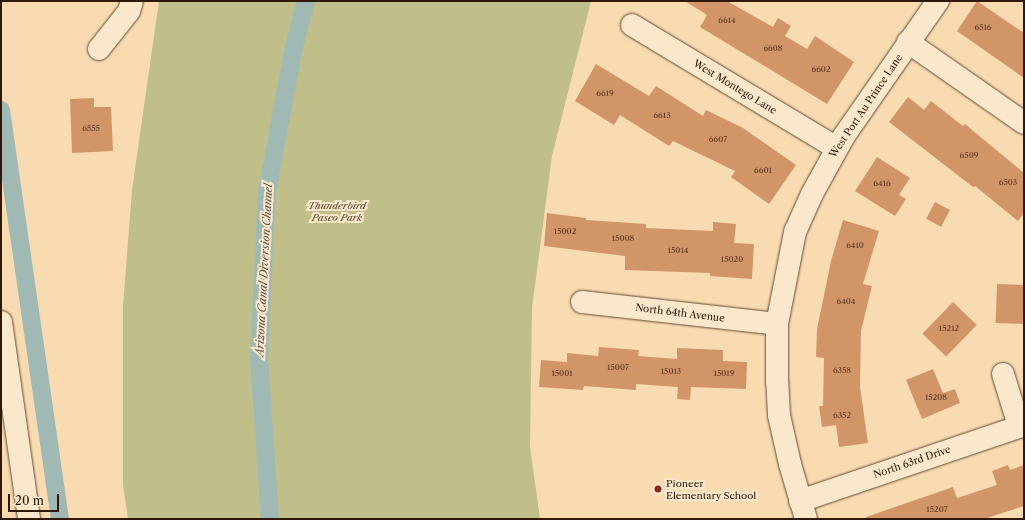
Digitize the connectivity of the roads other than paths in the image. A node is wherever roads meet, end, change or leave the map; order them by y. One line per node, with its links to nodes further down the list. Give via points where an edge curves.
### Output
1 (132, 1): 5 (street, via 129,11)
2 (938, 1): 4 (street, West Port Au Prince Lane)
3 (632, 25): 7 (street, West Montego Lane)
4 (908, 42): 6 (street); 7 (street, West Port Au Prince Lane)
5 (99, 49)
6 (1024, 123)
7 (837, 148): 10 (street, West Port Au Prince Lane, via 795,232)
8 (582, 302): 10 (street, North 64th Avenue)
9 (1, 322): 14 (street)
10 (778, 324): 13 (street, West Port Au Prince Lane, via 776,345 779,415)
11 (1004, 374): 12 (street)
12 (1021, 426): 13 (street, North 63rd Drive)
13 (803, 510)
14 (29, 519)

